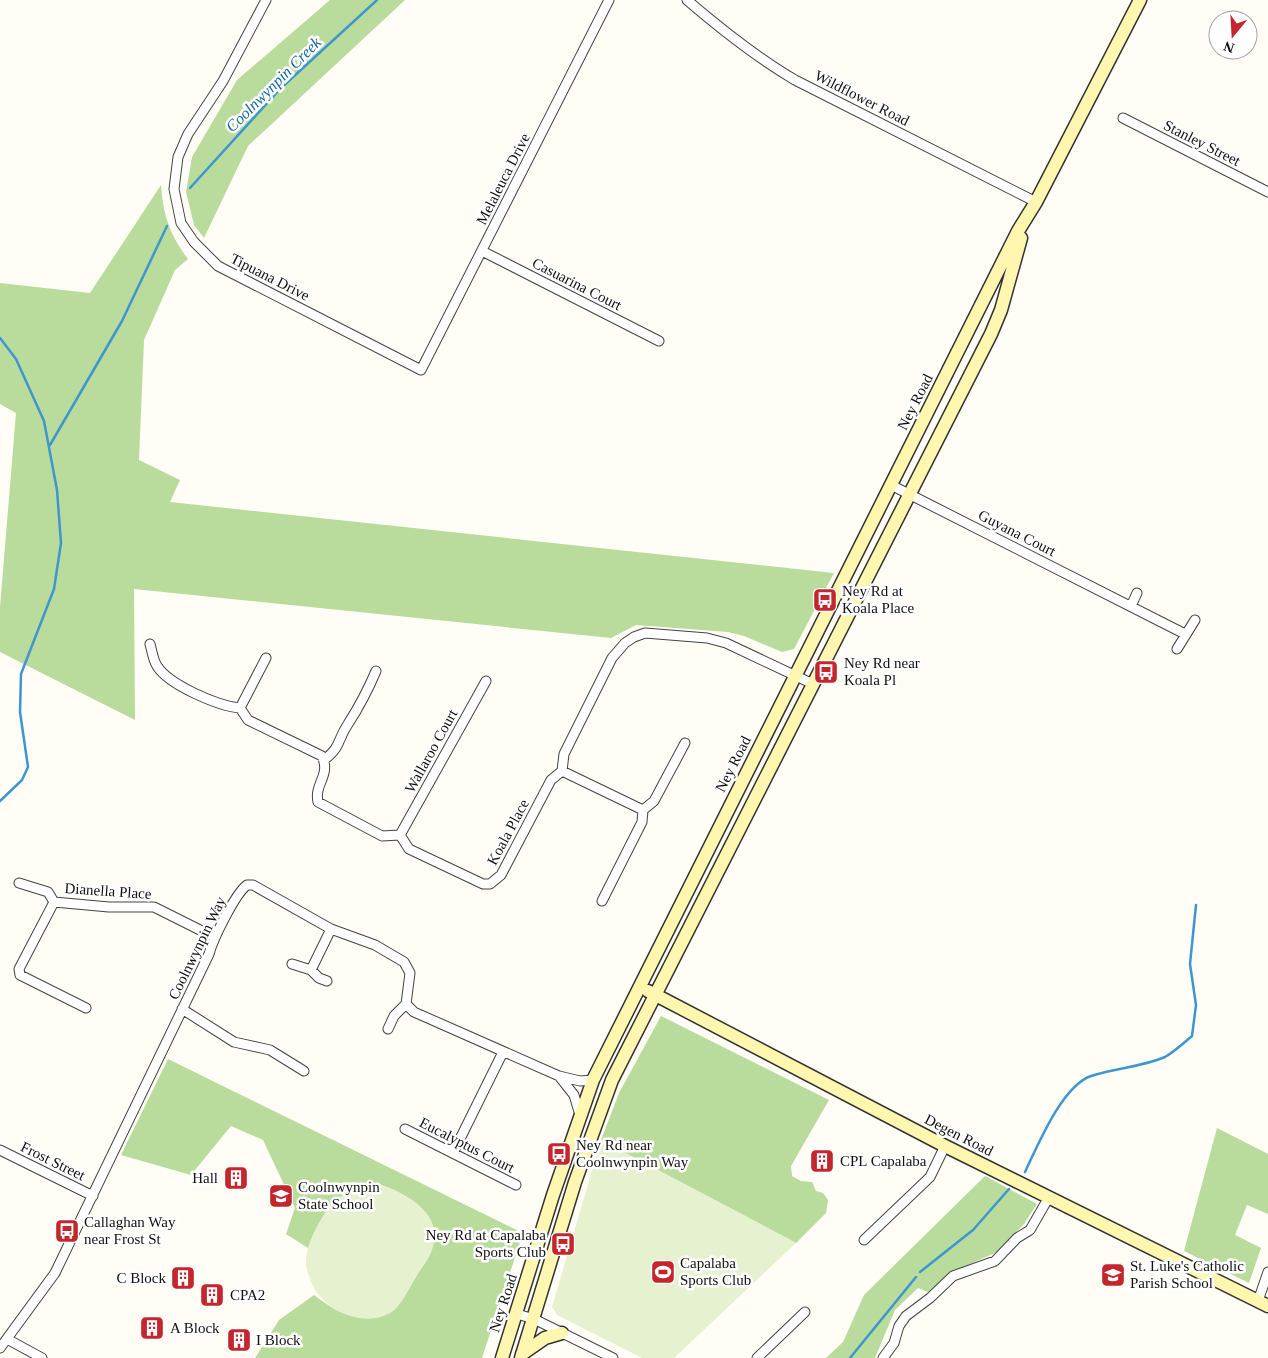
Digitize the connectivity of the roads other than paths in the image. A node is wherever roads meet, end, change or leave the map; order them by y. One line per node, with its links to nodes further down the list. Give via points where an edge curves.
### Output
1 (266, 0): 10 (street, Tipuana Drive, via 223,81 188,134 178,157 174,189 182,223 194,242 218,266)
2 (609, 0): 8 (street, Melaleuca Drive)
3 (687, 0): 7 (street, Wildflower Road, via 733,40 795,80)
4 (1140, 0): 7 (main road, Ney Road)
5 (1123, 118): 6 (street, Stanley Street)
6 (1268, 192)
7 (1036, 202): 11 (main road, Ney Road, via 1018,231); 12 (main road, Ney Road, via 1021,237 991,334)
8 (482, 251): 9 (street, Casuarina Court); 10 (street, Melaleuca Drive)
9 (659, 341)
10 (421, 370)
11 (891, 486): 12 (street, Guyana Court); 21 (main road, Ney Road)
12 (909, 494): 14 (street, Guyana Court); 23 (main road, Ney Road)
13 (1137, 593): 14 (street)
14 (1130, 606): 16 (street, Guyana Court)
15 (1195, 620): 16 (street)
16 (1185, 634): 18 (street)
17 (150, 644): 24 (street, via 156,665 166,677 228,707)
18 (1177, 648)
19 (266, 658): 24 (street)
20 (376, 671): 26 (street, via 336,751)
21 (796, 676): 23 (street, Koala Place); 27 (street, Koala Place, via 745,650 707,638 645,633 634,636 612,658 564,754); 38 (main road, Ney Road)
22 (486, 681): 29 (street, Wallaroo Court)
23 (813, 684): 39 (main road, Ney Road)
24 (240, 708): 26 (street, via 248,720 322,756)
25 (685, 743): 28 (street, via 654,800)
26 (324, 760): 29 (street, via 326,774 316,793 318,802 382,836)
27 (562, 771): 28 (street); 29 (street, Koala Place, via 551,780 501,875 490,884 482,884 409,849)
28 (642, 810): 31 (street, via 642,822)
29 (400, 835)
30 (19, 883): 32 (street, Dianella Place, via 48,892)
31 (602, 901)
32 (54, 902): 34 (street, Dianella Place, via 154,907); 41 (street, Dianella Place, via 19,969 20,975)
33 (331, 928): 34 (street, Coolnwynpin Way, via 247,885); 36 (street); 40 (street, Coolnwynpin Way, via 375,945 404,962 410,972)
34 (214, 936): 42 (street, Coolnwynpin Way, via 209,954)
35 (292, 964): 36 (street)
36 (311, 970): 37 (street)
37 (327, 981)
38 (639, 987): 39 (main road, Degen Road); 47 (main road, Ney Road)
39 (655, 995): 50 (main road, Degen Road); 61 (main road, Ney Road, via 612,1080 575,1182)
40 (406, 1004): 43 (street, via 394,1016); 44 (street, via 414,1012)
41 (86, 1008)
42 (182, 1009): 45 (street, via 234,1042 270,1050); 54 (street, Coolnwynpin Way)
43 (388, 1029)
44 (503, 1052): 46 (street); 52 (street)
45 (304, 1071)
46 (559, 1076): 47 (street, via 580,1081); 48 (street, via 574,1095)
47 (593, 1080): 48 (main road, Ney Road)
48 (580, 1115): 60 (main road, Ney Road)
49 (405, 1129): 52 (street, Eucalyptus Court)
50 (945, 1146): 55 (main road, Degen Road); 56 (street, via 930,1177)
51 (0, 1150): 54 (street, Frost Street)
52 (453, 1153): 53 (street, Eucalyptus Court)
53 (516, 1185)
54 (93, 1196): 63 (street, Coolnwynpin Way, via 55,1273)
55 (1049, 1198): 58 (main road, Degen Road); 70 (street, via 1030,1230 1017,1238 995,1261 954,1276 906,1316 894,1344)
56 (864, 1240)
57 (1268, 1272): 58 (street)
58 (1263, 1303)
59 (805, 1312): 69 (street)
60 (517, 1314): 61 (street); 67 (main road, Ney Road)
61 (534, 1319): 62 (street); 65 (main road, Ney Road)
62 (562, 1333): 65 (main road, via 545,1338); 68 (street)
63 (7, 1339): 64 (street, Coolnwynpin Way); 66 (street)
64 (0, 1348)
65 (521, 1356)
66 (42, 1358)
67 (502, 1358)
68 (613, 1358)
69 (757, 1358)
70 (883, 1358)

